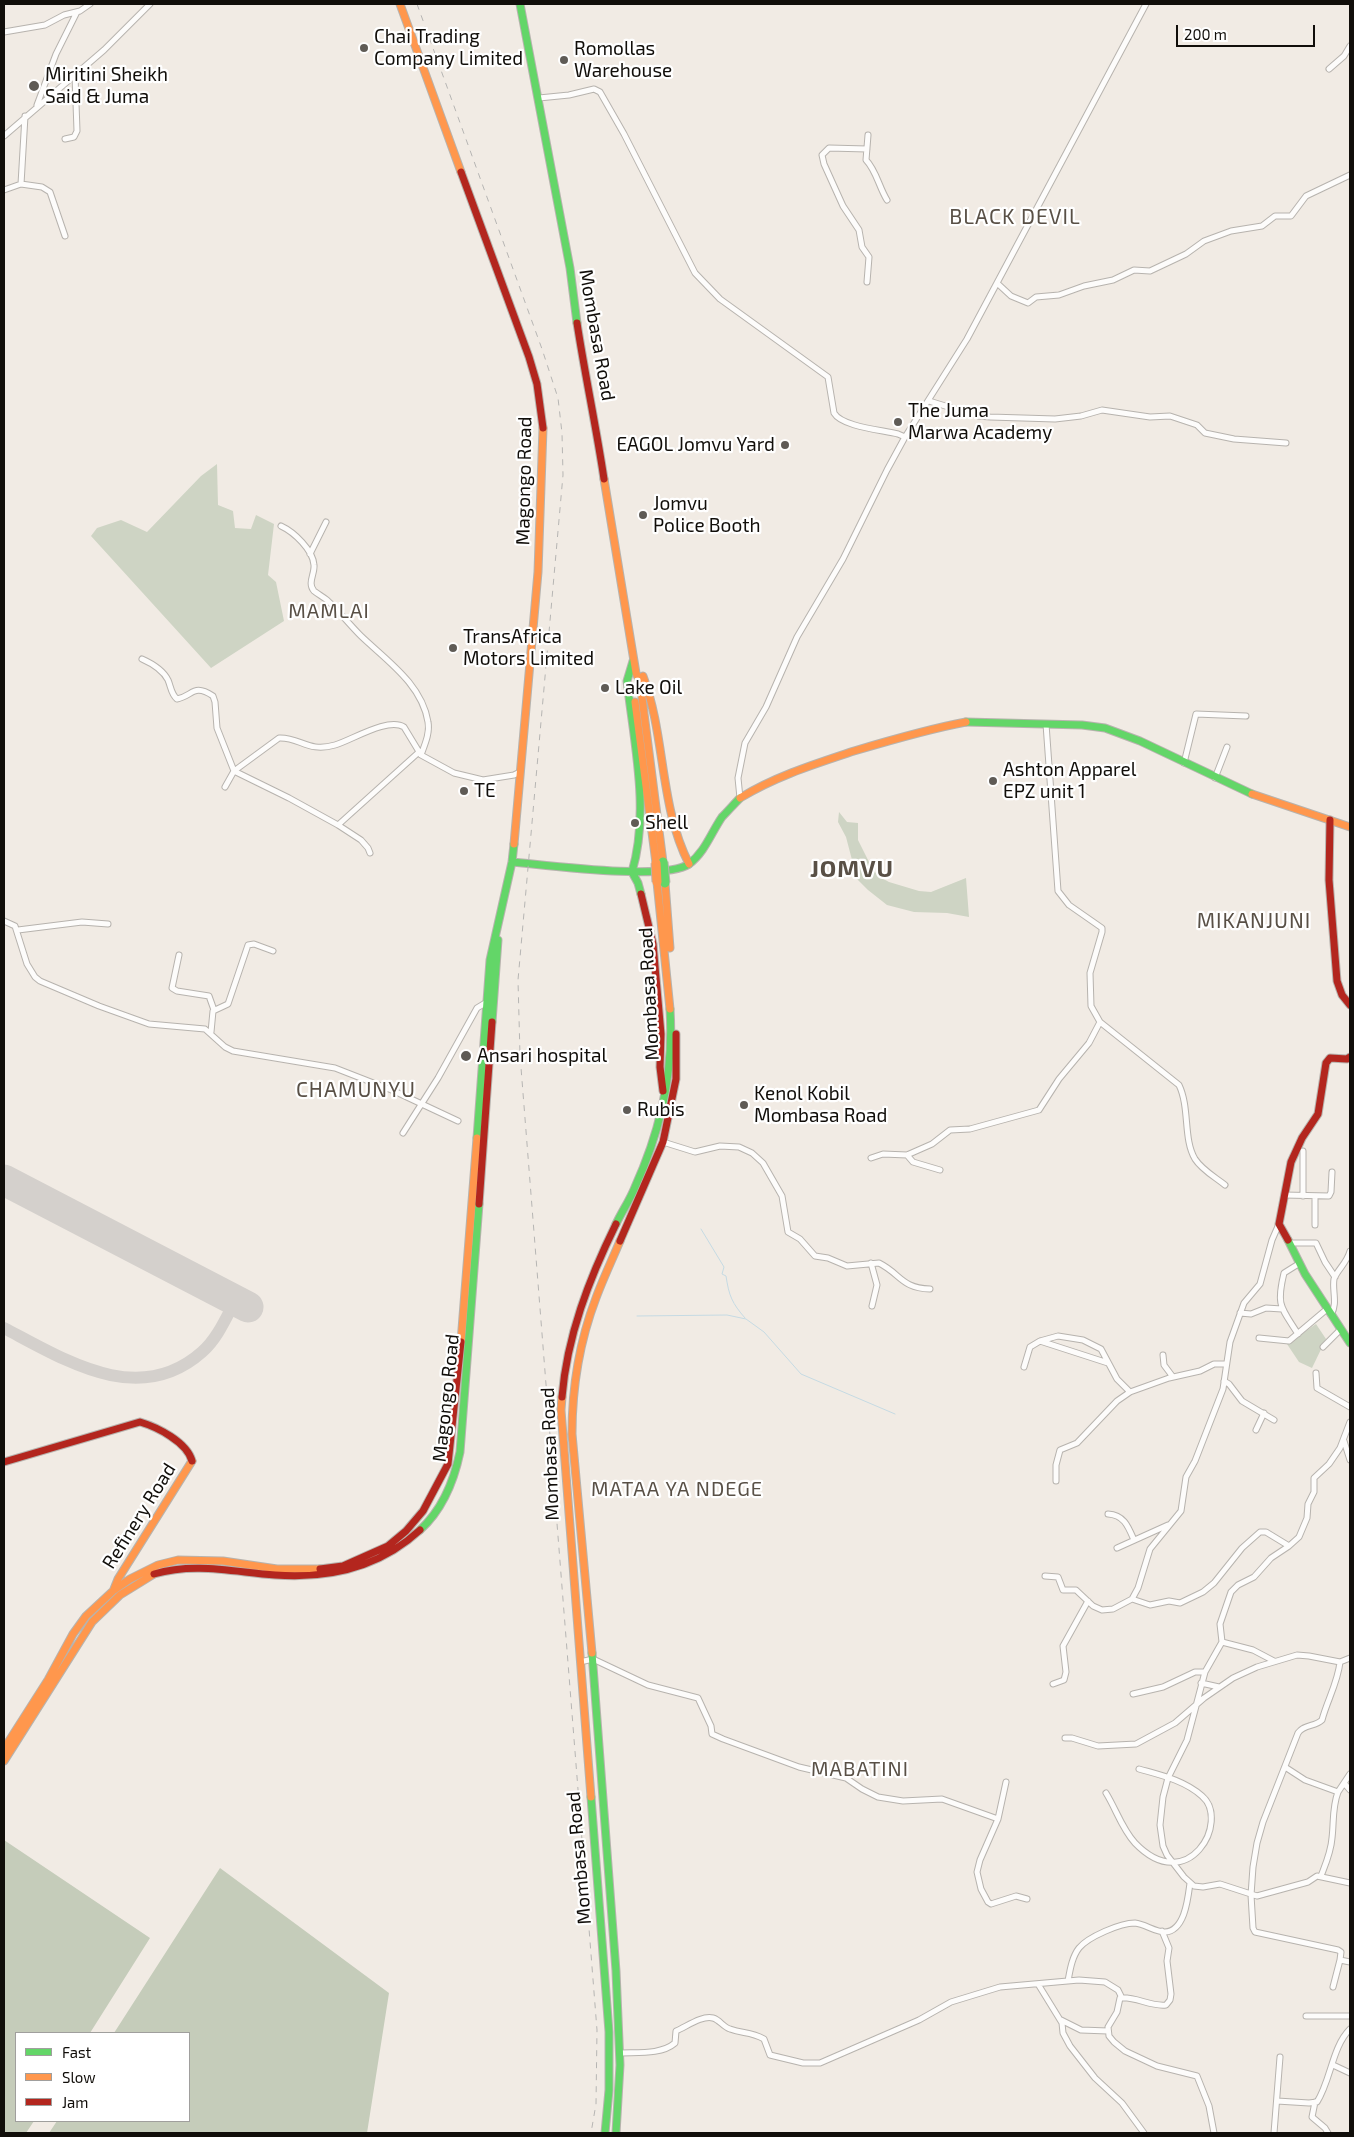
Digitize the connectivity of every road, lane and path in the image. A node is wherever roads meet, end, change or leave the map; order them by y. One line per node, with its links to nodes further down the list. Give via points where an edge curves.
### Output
1 (90, 4): 6 (street)
2 (150, 4): 10 (street)
3 (400, 4): 39 (main road, Magongo Road, via 529,357 540,402 544,436 542,506)
4 (520, 4): 11 (main road, Mombasa Road)
5 (1146, 4): 24 (street)
6 (77, 12): 7 (street, via 45,25); 12 (street, via 56,54)
7 (4, 32)
8 (1350, 46): 9 (street)
9 (1330, 70)
10 (75, 75): 12 (street); 16 (street, via 77,131 74,137)
11 (539, 98): 26 (street, via 594,89 600,92 647,177 683,252 708,288 828,377 837,418); 32 (main road, Mombasa Road)
12 (37, 106): 13 (street)
13 (25, 116): 15 (street); 19 (street)
14 (868, 135): 17 (street)
15 (4, 136)
16 (64, 139)
17 (867, 149): 21 (street, via 866,160 872,166); 23 (street, via 829,148 822,155 869,257)
18 (1350, 175): 24 (street, via 1306,196 1291,216 1275,216 1262,226 1204,241 1186,254 1150,271 1134,270 1113,280 1059,295 1036,296 1028,303 1011,296)
19 (21, 184): 20 (street); 22 (street, via 42,187 50,192)
20 (4, 190)
21 (887, 200)
22 (65, 236)
23 (867, 282)
24 (998, 283): 25 (street, via 968,339)
25 (928, 402): 26 (street); 27 (street, via 990,417 1071,418 1102,410 1150,417 1170,416 1198,425 1205,433)
26 (905, 437): 42 (street, via 843,559 797,637 766,707 744,742 738,778)
27 (1286, 443)
28 (326, 522): 30 (street)
29 (281, 526): 30 (street)
30 (310, 554): 36 (street, via 314,566 311,580 314,591 394,665 418,697 429,728)
31 (142, 658): 38 (street, via 166,676 177,699 193,690 213,696 217,728)
32 (634, 658): 48 (main road, via 648,688 657,724 666,796 681,851); 49 (main road, via 627,681 640,825); 56 (main road, Mombasa Road, bridge, via 640,682 663,862)
33 (1246, 716): 37 (street, via 1196,714)
34 (1046, 724): 37 (main road, via 1082,725 1122,733); 42 (main road, via 966,722 932,727 807,766); 60 (street, via 1058,891 1069,905 1102,928 1090,973 1091,1006)
35 (1227, 747): 40 (street)
36 (420, 753): 38 (street, via 404,728 390,724 322,747 279,738); 39 (street, via 454,773 475,779); 44 (street)
37 (1184, 764): 40 (main road)
38 (234, 771): 41 (street); 44 (street)
39 (520, 772): 47 (main road, Magongo Road)
40 (1216, 778): 43 (main road, via 1253,795)
41 (225, 787)
42 (740, 798): 48 (main road)
43 (1330, 820): 45 (main road); 58 (main road, via 1328,856 1337,981)
44 (338, 825): 46 (street, via 361,840)
45 (1350, 827)
46 (370, 853)
47 (512, 862): 49 (main road); 50 (main road, Magongo Road)
48 (689, 864): 49 (main road, via 673,871)
49 (632, 872): 63 (main road, via 638,883 653,944)
50 (500, 918): 57 (main road, Magongo Road, via 490,960); 108 (main road, Magongo Road)
51 (4, 920): 53 (street)
52 (108, 924): 53 (street, via 75,923)
53 (18, 930): 61 (street, via 27,964 40,980 149,1024 201,1028)
54 (274, 952): 59 (street, via 249,944 228,1004)
55 (179, 955): 59 (street, via 172,988 210,996)
56 (668, 959): 63 (main road, Mombasa Road, via 670,1038); 67 (main road, Mombasa Road, via 676,1028 676,1079)
57 (488, 1001): 64 (street, via 478,1008); 107 (main road, Magongo Road)
58 (1350, 1005)
59 (214, 1010): 61 (street)
60 (1100, 1022): 69 (street, via 1089,1044 1059,1079 1039,1110 970,1129 950,1130 932,1144); 73 (street, via 1178,1086 1184,1101 1194,1157)
61 (211, 1032): 64 (street, via 230,1050 335,1068)
62 (1350, 1057): 74 (main road, via 1330,1058 1326,1063 1318,1114 1294,1152)
63 (664, 1097): 126 (main road, Mombasa Road, via 652,1145 635,1188 615,1224 585,1296 562,1383 562,1440)
64 (422, 1105): 65 (street); 66 (street)
65 (458, 1122)
66 (403, 1133)
67 (663, 1142): 81 (street, via 695,1152 720,1146 740,1147 752,1153 782,1196 790,1234 800,1239 815,1256 847,1266); 125 (main road, Mombasa Road, via 586,1325 572,1402)
68 (1303, 1151): 75 (street)
69 (907, 1155): 70 (street, via 883,1154); 71 (street, via 912,1162)
70 (871, 1158)
71 (940, 1170)
72 (1332, 1172): 76 (street, via 1331,1194)
73 (1225, 1185)
74 (1284, 1195): 75 (street); 77 (main road)
75 (1303, 1196): 76 (street)
76 (1315, 1197): 78 (street)
77 (1280, 1224): 79 (main road); 88 (street, via 1272,1240 1260,1284)
78 (1315, 1225)
79 (1290, 1243): 82 (main road); 83 (street, via 1316,1243)
80 (1350, 1251): 83 (street, via 1348,1260)
81 (871, 1263): 84 (street, via 882,1264 912,1287); 85 (street, via 877,1285)
82 (1300, 1263): 86 (street, via 1284,1273 1279,1302); 87 (main road)
83 (1335, 1277): 87 (street, via 1335,1304)
84 (930, 1289)
85 (872, 1306)
86 (1282, 1309): 88 (street, via 1266,1308 1250,1314); 90 (street)
87 (1329, 1312): 89 (main road); 90 (street)
88 (1240, 1313): 97 (street)
89 (1341, 1329): 93 (main road); 94 (street)
90 (1298, 1334): 91 (street, via 1287,1341)
91 (1259, 1338)
92 (1040, 1341): 96 (street); 96 (street, via 1058,1336 1084,1340 1101,1349); 98 (street, via 1030,1348)
93 (1350, 1343)
94 (1322, 1347)
95 (1163, 1355): 100 (street, via 1164,1365)
96 (1108, 1363): 102 (street, via 1117,1380)
97 (1226, 1364): 100 (street, via 1214,1364); 101 (street)
98 (1024, 1367)
99 (1316, 1373): 103 (street, via 1317,1388)
100 (1173, 1377): 102 (street)
101 (1224, 1381): 104 (street, via 1242,1401); 115 (street, via 1186,1477 1181,1511)
102 (1130, 1392): 113 (street, via 1117,1401 1077,1443 1060,1450)
103 (1350, 1407)
104 (1264, 1413): 105 (street); 109 (street)
105 (1274, 1420)
106 (1350, 1422): 110 (street)
107 (454, 1427): 108 (main road); 120 (main road, Magongo Road, via 448,1464 423,1511 388,1546 368,1556 343,1566 316,1570 178,1560 147,1570)
108 (463, 1428): 137 (main road, Magongo Road, via 454,1476 438,1508 418,1534 378,1561 323,1576 191,1567 155,1574 128,1589 92,1622)
109 (1256, 1430)
110 (1344, 1441): 111 (street); 117 (street, via 1329,1464 1314,1478 1307,1518 1299,1537)
111 (1350, 1460)
112 (4, 1462): 120 (main road, Refinery Road, via 140,1422 172,1438 190,1454 192,1462 118,1578)
113 (1056, 1481)
114 (1108, 1514): 116 (street, via 1124,1520)
115 (1168, 1525): 116 (street); 121 (street, via 1150,1549)
116 (1134, 1540): 118 (street)
117 (1289, 1546): 121 (street, via 1266,1532 1260,1532 1203,1592 1180,1603 1169,1601 1150,1605); 123 (street, via 1271,1558 1254,1577 1230,1592 1220,1624)
118 (1117, 1548)
119 (1045, 1576): 122 (street, via 1058,1577 1063,1590 1076,1590)
120 (114, 1590): 136 (main road, Magongo Road, via 86,1616 73,1634)
121 (1132, 1599): 122 (street, via 1108,1610 1097,1608)
122 (1088, 1601): 131 (street, via 1063,1646 1064,1680)
123 (1222, 1642): 127 (street, via 1253,1650); 129 (street)
124 (1350, 1658): 128 (street)
125 (592, 1659): 126 (street); 147 (street, via 648,1685 698,1698 712,1734 723,1739 799,1767 846,1778 878,1797 903,1801 942,1799); 166 (main road, Mombasa Road, via 616,1971)
126 (580, 1662): 173 (main road, Mombasa Road, via 608,2017 610,2061)
127 (1274, 1662): 128 (street, via 1297,1655); 132 (street)
128 (1340, 1662): 138 (street, via 1322,1720 1300,1730)
129 (1205, 1672): 130 (street); 133 (street, via 1195,1672 1163,1687)
130 (1201, 1683): 132 (street); 134 (street)
131 (1053, 1684)
132 (1219, 1687): 134 (street)
133 (1133, 1694)
134 (1196, 1706): 135 (street, via 1175,1723 1136,1744 1098,1746); 141 (street, via 1187,1740)
135 (1065, 1738)
136 (4, 1749)
137 (4, 1761)
138 (1285, 1767): 145 (street, via 1305,1780); 152 (street, via 1263,1822)
139 (1139, 1769): 141 (street)
140 (1350, 1774): 143 (street)
141 (1168, 1778): 148 (street, via 1160,1826 1163,1846); 148 (street, via 1202,1796 1208,1803 1211,1818 1208,1834 1192,1858 1180,1863)
142 (1006, 1782): 147 (street)
143 (1344, 1783): 144 (street); 145 (street)
144 (1350, 1790)
145 (1338, 1792): 149 (street, via 1329,1855)
146 (1106, 1793): 148 (street, via 1137,1845 1148,1855)
147 (998, 1819): 153 (street, via 978,1868 981,1889 991,1904 1016,1896)
148 (1172, 1862): 150 (street)
149 (1321, 1876): 151 (street); 152 (street, via 1270,1894)
150 (1190, 1883): 152 (street, via 1203,1887 1220,1884); 154 (street, via 1181,1918 1174,1928)
151 (1350, 1883)
152 (1251, 1895): 155 (street, via 1255,1932 1338,1950 1341,1951)
153 (1027, 1899)
154 (1162, 1931): 157 (street, via 1124,1924 1103,1933 1079,1948); 160 (street, via 1169,1945 1170,2000 1166,2005 1160,2005)
155 (1340, 1960): 156 (street); 159 (street)
156 (1350, 1962)
157 (1068, 1981): 158 (street); 160 (street, via 1107,1982 1118,1990)
158 (1038, 1984): 163 (street); 166 (street, via 1000,1987 961,1998 820,2063 804,2063 770,2055 767,2043 759,2036 729,2029 710,2018 701,2019 676,2032 675,2043 669,2047 650,2052)
159 (1333, 1987)
160 (1122, 1998): 165 (street)
161 (1306, 2016): 162 (street)
162 (1350, 2016)
163 (1061, 2020): 165 (street, via 1081,2030); 175 (street, via 1070,2046 1095,2078 1122,2103)
164 (1350, 2029): 168 (street)
165 (1108, 2031): 176 (street, via 1114,2042 1125,2051 1157,2066 1197,2076 1209,2106)
166 (619, 2053): 174 (main road, Mombasa Road)
167 (1280, 2057): 170 (street)
168 (1333, 2064): 169 (street); 171 (street)
169 (1350, 2073)
170 (1277, 2101): 171 (street); 172 (street)
171 (1315, 2102): 179 (street, via 1312,2117)
172 (1274, 2125): 177 (street); 178 (street)
173 (605, 2133)
174 (616, 2133)
175 (1144, 2133)
176 (1214, 2133)
177 (1274, 2133)
178 (1280, 2133)
179 (1328, 2133)

